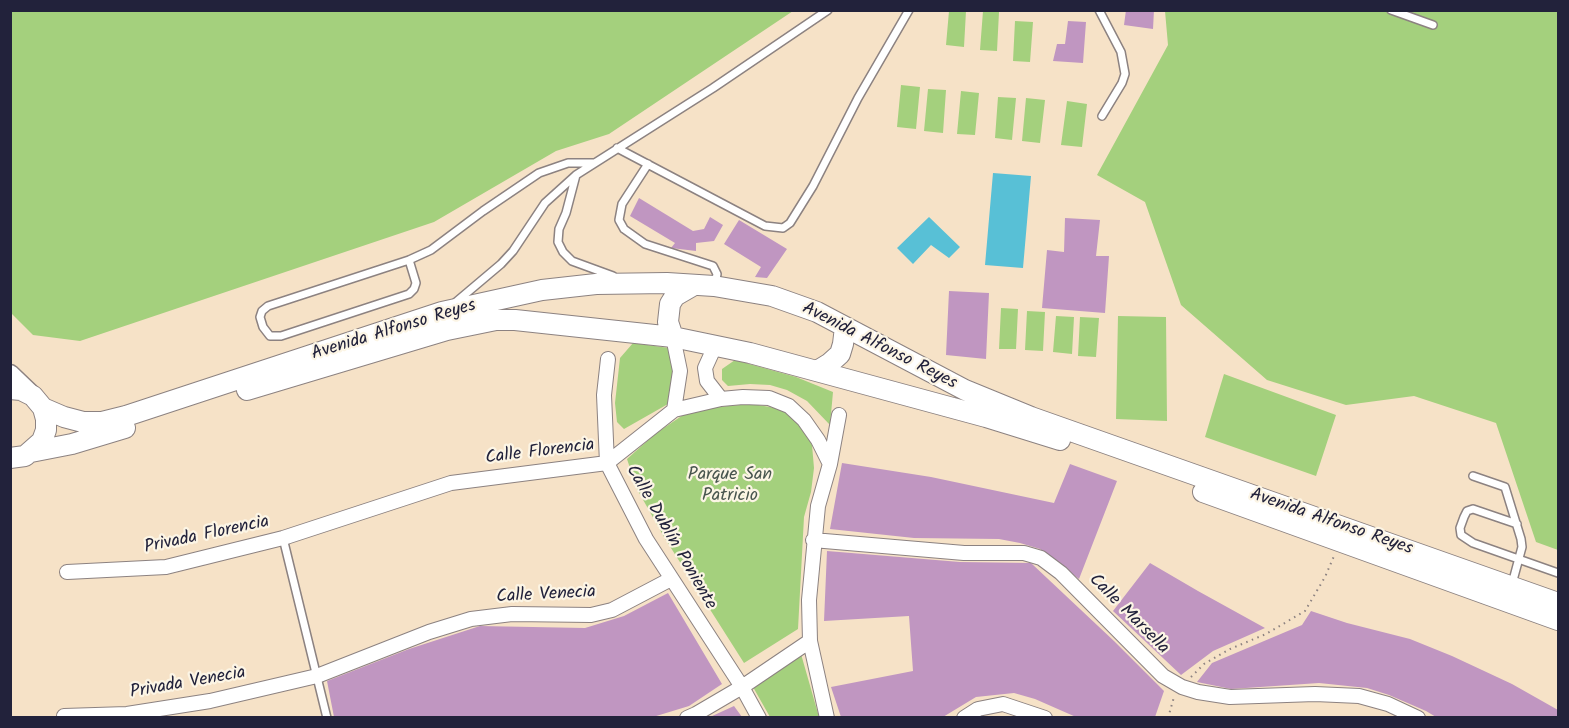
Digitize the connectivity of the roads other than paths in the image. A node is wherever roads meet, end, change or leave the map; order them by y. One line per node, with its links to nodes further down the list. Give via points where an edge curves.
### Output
1 (828, 10): 7 (lane)
2 (909, 10): 9 (lane, via 813,186 783,228 765,226)
3 (1099, 10): 6 (lane, via 1121,52 1125,74)
4 (1391, 10): 5 (lane)
5 (1433, 25)
6 (1102, 116)
7 (617, 148): 8 (lane); 9 (lane)
8 (592, 164): 10 (lane); 11 (lane, via 568,163 539,173 444,242)
9 (648, 164): 14 (lane, via 622,204 619,220 624,229 645,244 713,266 717,274)
10 (576, 175): 12 (lane, via 559,229 558,242 563,252 572,261 601,273); 15 (lane, via 544,203 501,264)
11 (409, 260): 11 (lane, via 268,306 260,317 263,327 270,336 280,336 409,294 416,282)
12 (638, 283): 13 (main road, Avenida Alfonso Reyes); 15 (main road, Avenida Alfonso Reyes, via 542,290)
13 (694, 285): 14 (main road, Avenida Alfonso Reyes); 17 (main road, via 675,296 670,304 668,322)
14 (714, 286): 16 (main road, Avenida Alfonso Reyes, via 772,296)
15 (442, 312): 26 (main road, Avenida Alfonso Reyes, via 102,422 64,417)
16 (845, 327): 22 (main road, via 840,354); 40 (main road, Avenida Alfonso Reyes, via 965,390 1020,412)
17 (673, 338): 18 (main road, Avenida Alfonso Reyes); 21 (street); 29 (main road, Avenida Alfonso Reyes, via 515,320 473,323)
18 (714, 346): 20 (street); 22 (main road, Avenida Alfonso Reyes)
19 (608, 360): 30 (street, Calle Dublín Poniente, via 604,395)
20 (705, 368): 21 (street); 25 (street, via 707,381)
21 (680, 371): 27 (street)
22 (817, 371): 42 (main road, Avenida Alfonso Reyes, via 1075,445)
23 (10, 374): 26 (street)
24 (10, 389): 26 (main road, Avenida Alfonso Reyes, via 21,390)
25 (721, 399): 27 (street, Calle Florencia); 31 (street, Calle Florencia, via 769,398 789,406 804,420)
26 (38, 402): 29 (main road, via 46,419 42,441)
27 (674, 410): 30 (street, Calle Florencia)
28 (839, 415): 31 (street)
29 (17, 458)
30 (606, 463): 34 (street, Calle Florencia, via 451,483); 39 (street, Calle Dublín Poniente)
31 (830, 464): 35 (street)
32 (1473, 476): 33 (lane, via 1505,487)
33 (1517, 524): 36 (lane, via 1522,547); 36 (lane, via 1473,509 1467,511 1460,528 1465,539)
34 (283, 538): 37 (street, Privada Florencia, via 165,567); 44 (lane)
35 (813, 540): 43 (street); 53 (street, Calle Marsella, via 964,553 1024,553 1041,558 1061,573 1164,676 1182,687 1230,697 1359,696)
36 (1519, 559): 38 (lane); 40 (lane)
37 (67, 572)
38 (1558, 573)
39 (671, 579): 44 (street, Calle Venecia, via 612,610 591,615 512,614 471,619); 45 (street, Calle Dublín Poniente)
40 (1512, 587): 41 (main road, Avenida Alfonso Reyes)
41 (1558, 603)
42 (1558, 620)
43 (810, 641): 45 (street); 50 (street)
44 (317, 676): 46 (street, Privada Venecia, via 210,701 127,714); 47 (lane)
45 (742, 687): 48 (street); 49 (street, Calle Dublín Poniente)
46 (64, 716)
47 (327, 717)
48 (687, 717)
49 (759, 717)
50 (827, 717)
51 (964, 717): 52 (street, via 978,709 1004,704)
52 (1045, 717)
53 (1418, 717)

